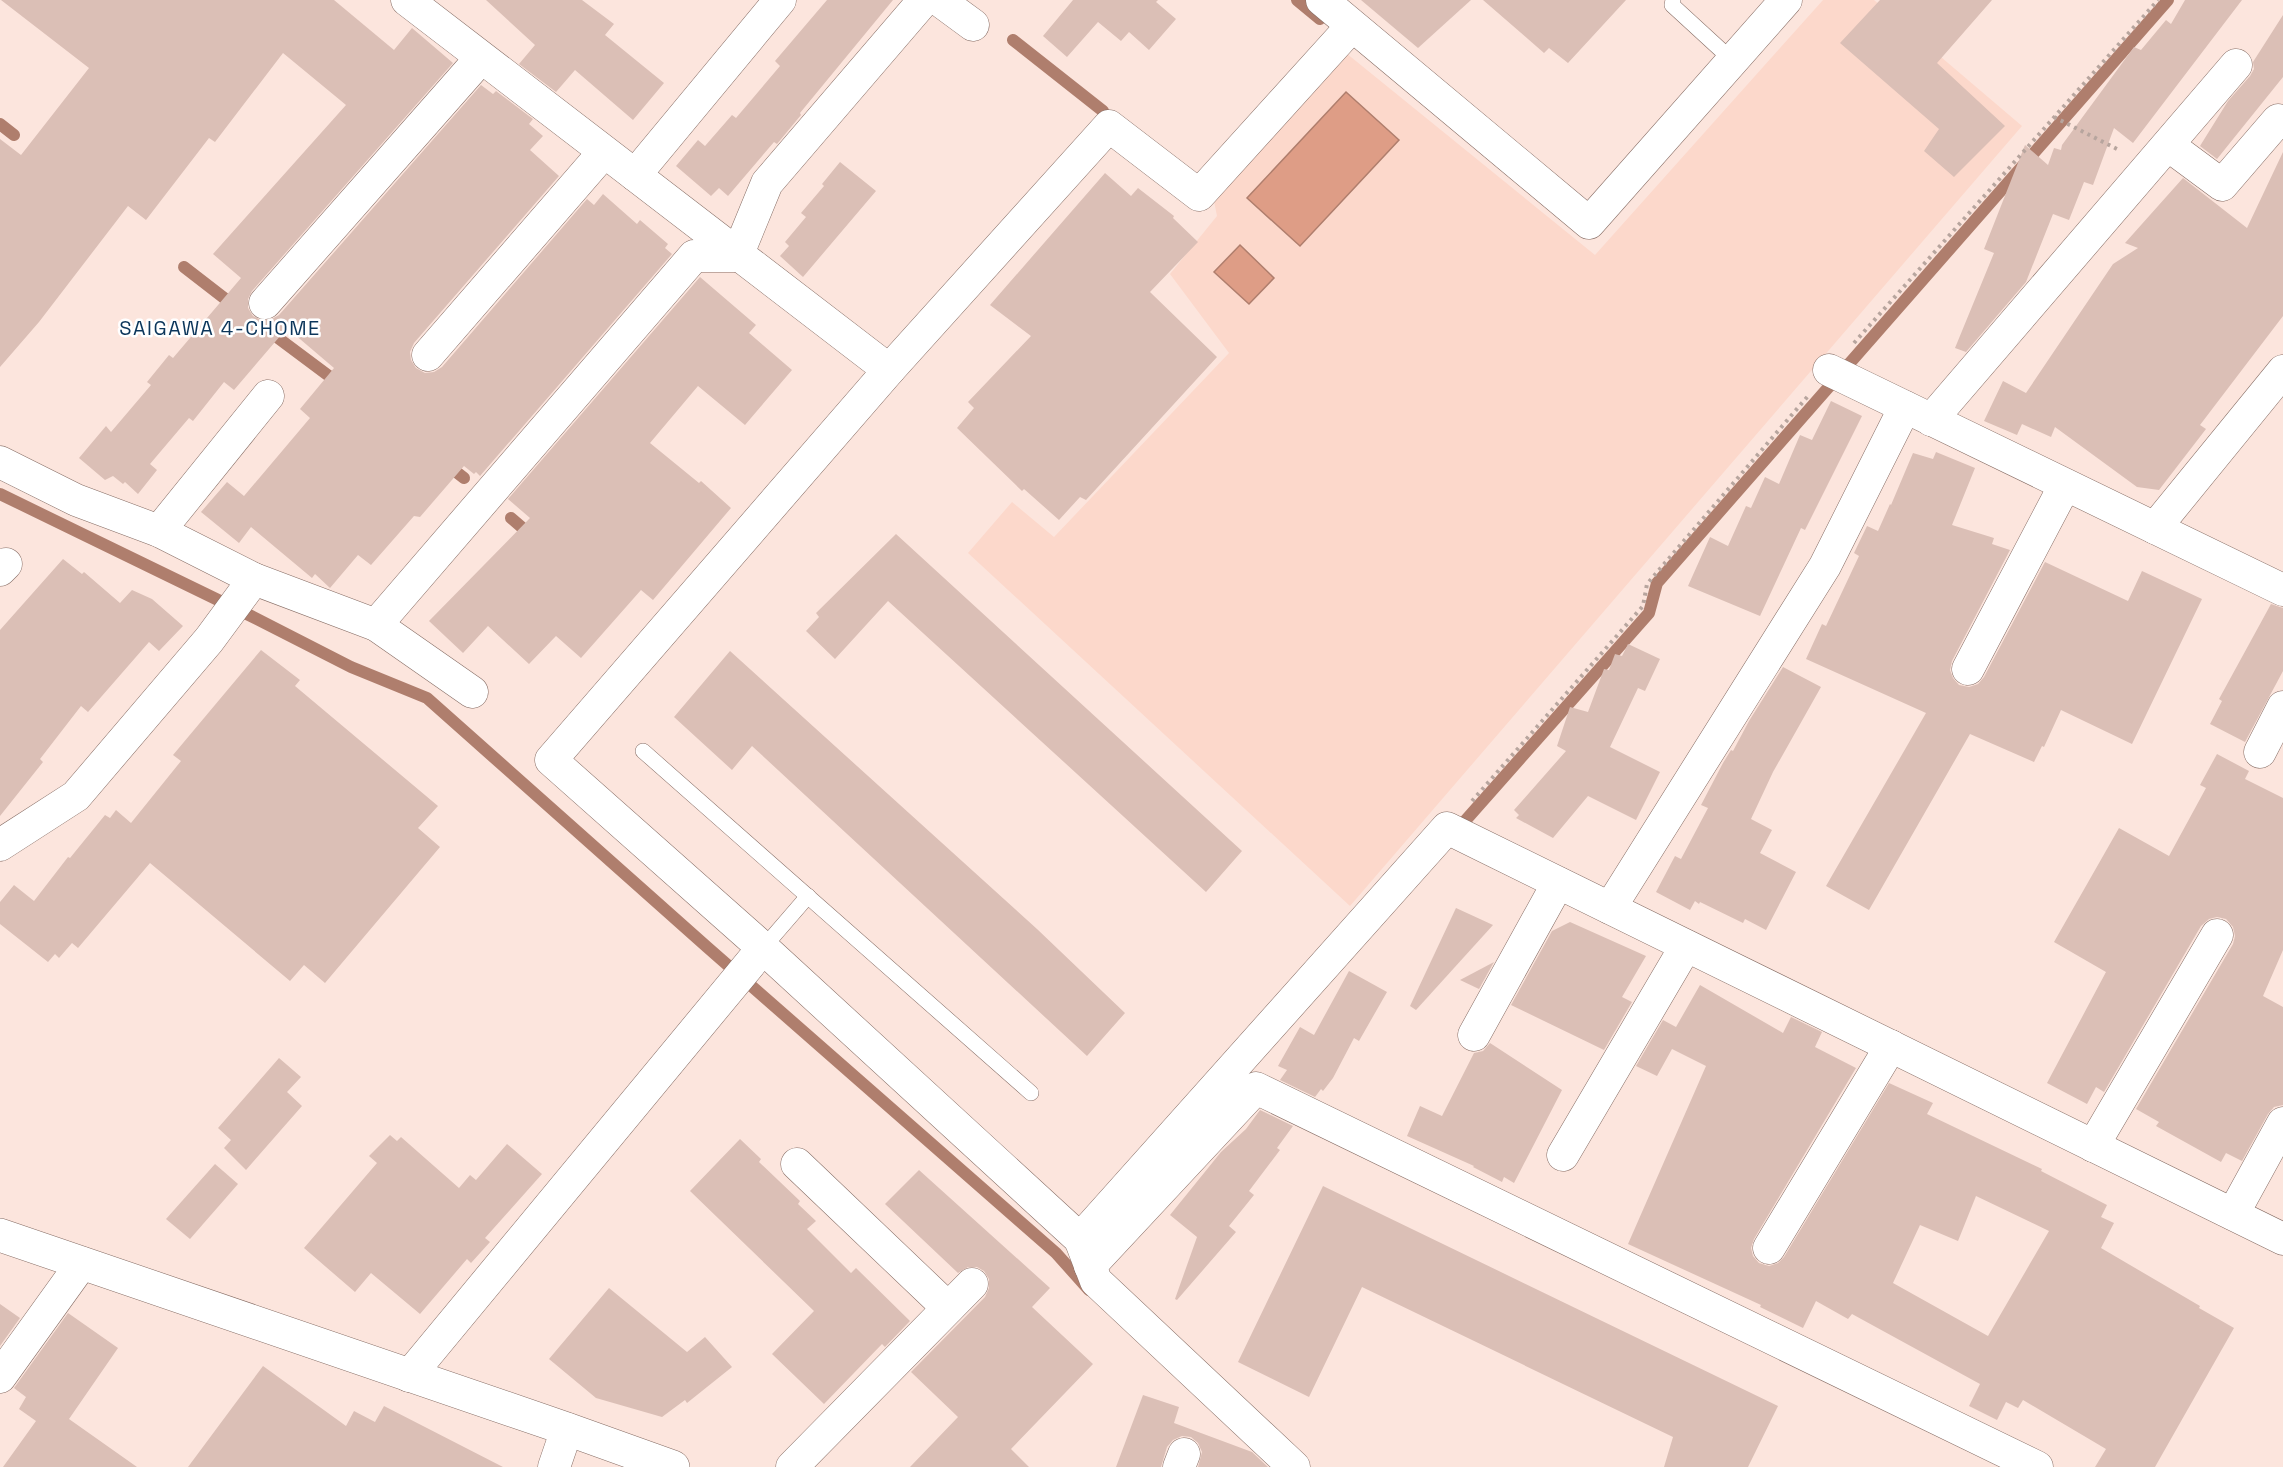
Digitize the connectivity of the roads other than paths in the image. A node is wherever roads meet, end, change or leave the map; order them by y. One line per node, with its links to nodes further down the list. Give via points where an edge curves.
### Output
1 (407, 0): 10 (street)
2 (780, 0): 16 (street)
3 (924, 0): 17 (street, via 767,183)
4 (939, 0): 8 (street)
5 (1322, 0): 9 (street)
6 (1672, 0): 11 (lane, via 1672,5)
7 (1786, 0): 11 (street)
8 (973, 25)
9 (1352, 26): 11 (street, via 1589,223); 20 (street, via 1199,195 1109,126)
10 (481, 57): 14 (street); 18 (street)
11 (1733, 61)
12 (2236, 65): 15 (street)
13 (2283, 122): 15 (street, via 2278,120 2222,185)
14 (604, 152): 16 (street); 19 (street)
15 (2159, 155): 24 (street)
16 (635, 175): 17 (street)
17 (737, 256): 20 (street); 31 (street, via 694,256)
18 (266, 303)
19 (428, 355)
20 (889, 370): 43 (street, via 551,760)
21 (1829, 370): 24 (street)
22 (2283, 371): 27 (street)
23 (268, 396): 28 (street)
24 (1918, 413): 26 (street); 40 (street)
25 (0, 462): 28 (street, via 76,500)
26 (2065, 484): 27 (street); 32 (street)
27 (2155, 528): 30 (street)
28 (159, 531): 29 (street)
29 (252, 582): 31 (street); 37 (street, via 76,796)
30 (2283, 590)
31 (376, 625): 33 (street)
32 (1968, 669)
33 (472, 692)
34 (2283, 707): 36 (street)
35 (643, 751): 39 (lane)
36 (2260, 752)
37 (0, 845)
38 (1558, 883): 40 (street); 44 (street); 46 (street, via 1447,828)
39 (808, 897): 43 (lane); 48 (lane)
40 (1610, 908): 42 (street)
41 (2217, 935): 50 (street)
42 (1686, 946): 45 (street); 51 (street)
43 (760, 952): 57 (street); 61 (street)
44 (1474, 1035)
45 (1891, 1046): 50 (street); 56 (street)
46 (1227, 1075): 47 (street); 57 (street)
47 (1256, 1088): 57 (street); 68 (street)
48 (1031, 1093)
49 (2283, 1123): 53 (street)
50 (2093, 1146): 53 (street)
51 (1563, 1155)
52 (797, 1164): 60 (street)
53 (2233, 1214): 55 (street)
54 (0, 1234): 58 (street)
55 (2283, 1239)
56 (1769, 1248)
57 (1085, 1252): 67 (street, via 1096,1281)
58 (82, 1263): 61 (street); 62 (street)
59 (972, 1284): 60 (street)
60 (948, 1308): 66 (street)
61 (409, 1376): 63 (street)
62 (0, 1377)
63 (567, 1429): 64 (street); 65 (street)
64 (554, 1467)
65 (673, 1467)
66 (792, 1467)
67 (1294, 1467)
68 (2037, 1467)

